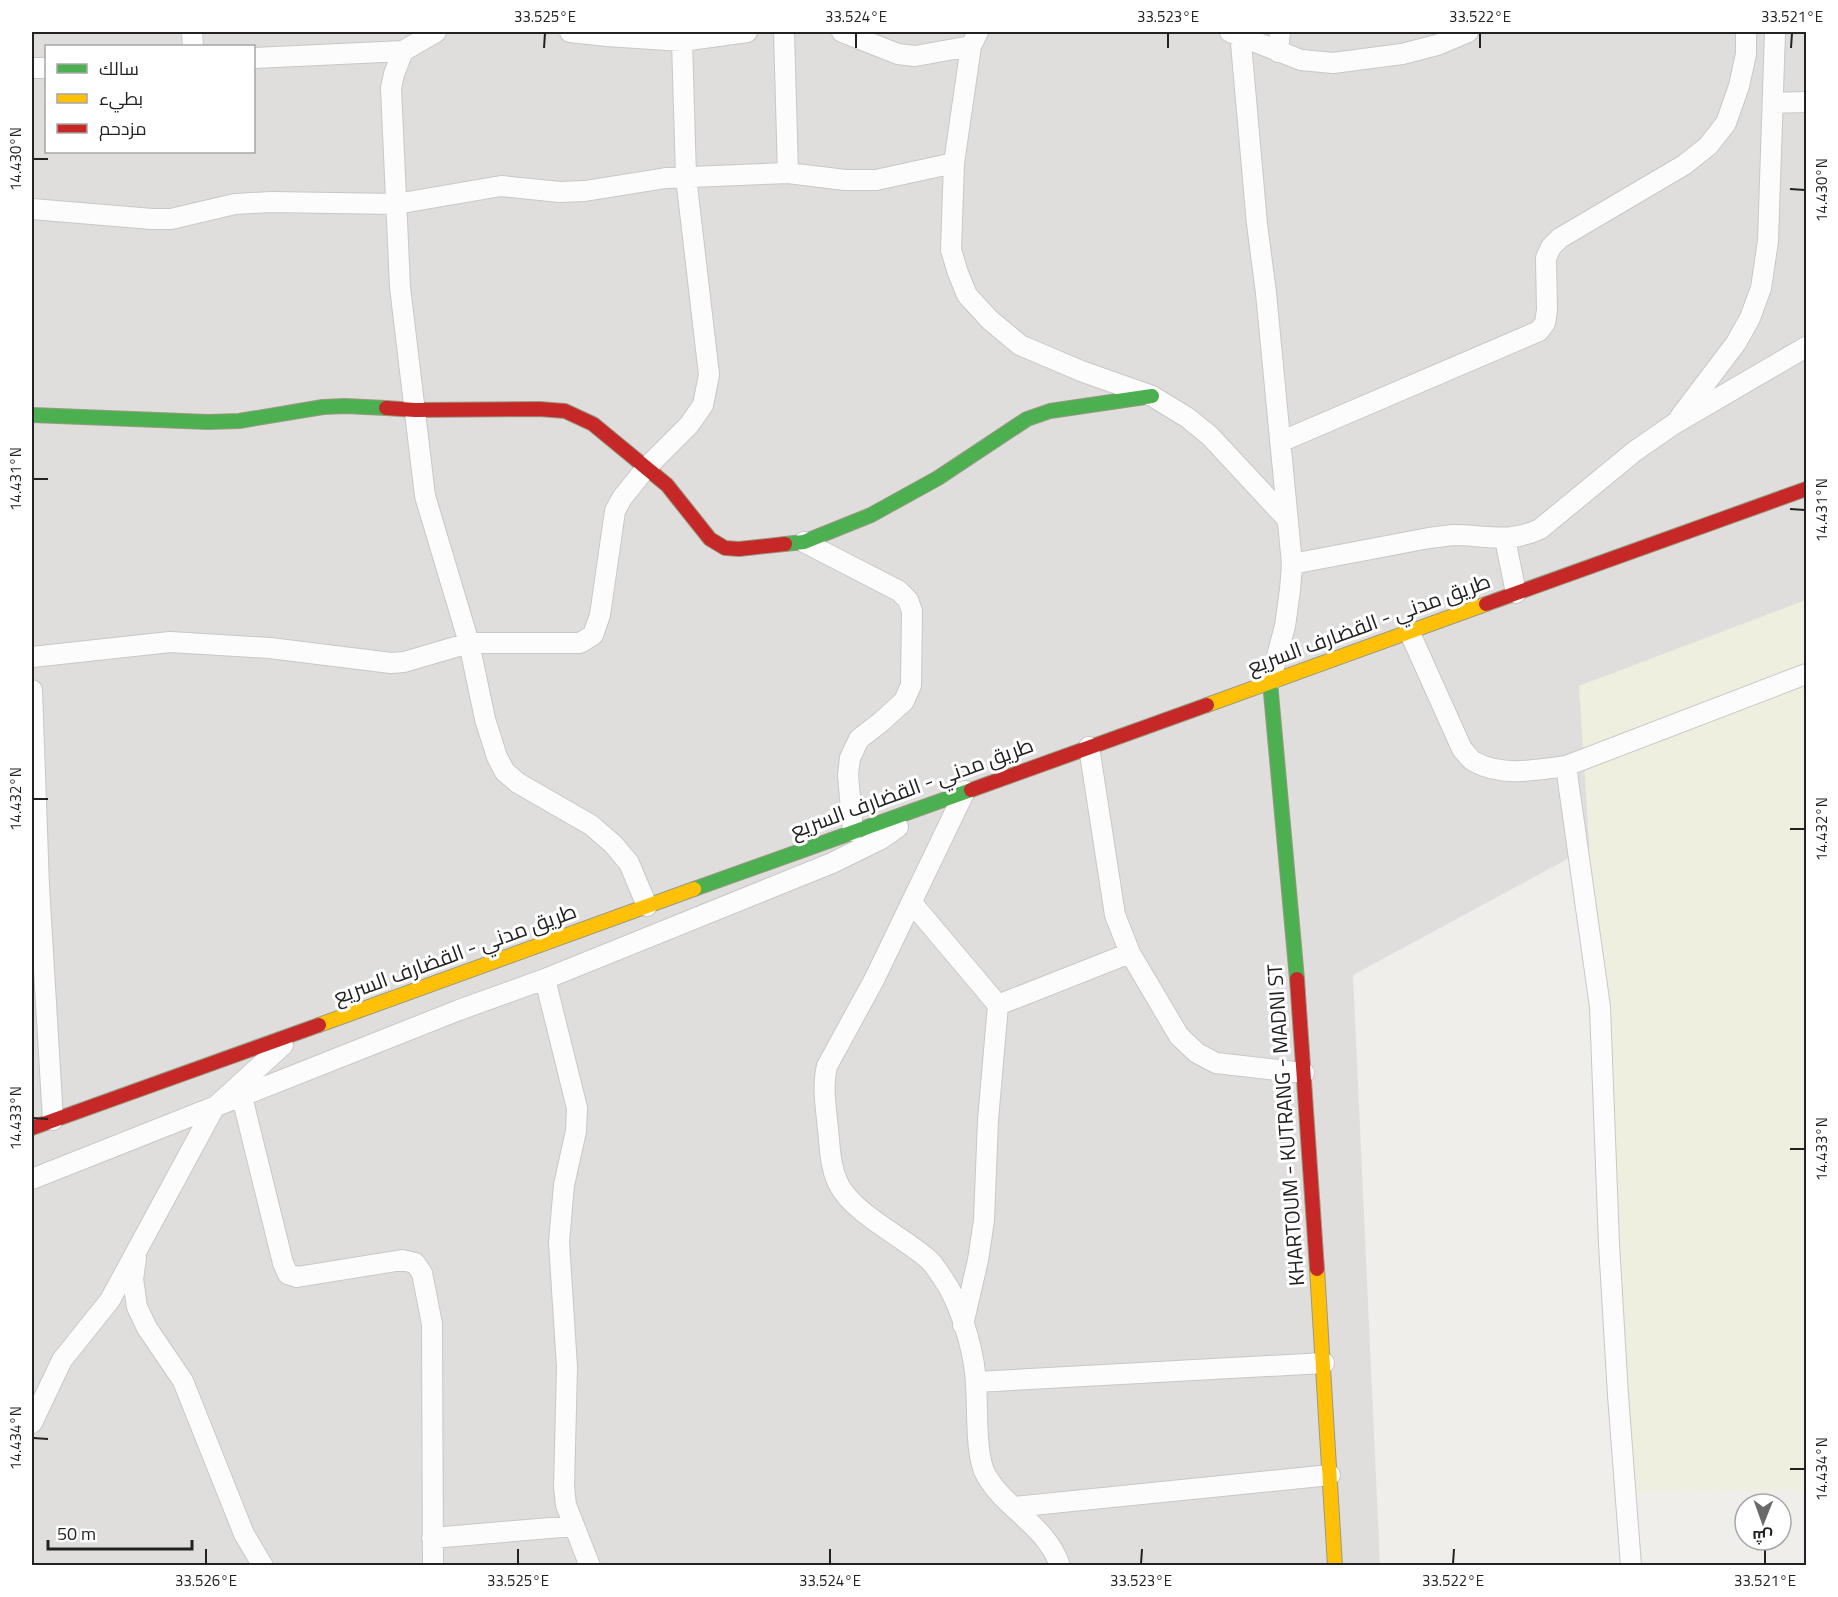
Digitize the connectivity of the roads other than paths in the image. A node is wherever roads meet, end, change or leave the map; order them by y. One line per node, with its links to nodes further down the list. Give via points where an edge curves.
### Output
1 (436, 32): 13 (street)
2 (570, 32): 12 (street)
3 (747, 32): 12 (street)
4 (784, 32): 19 (street)
5 (842, 32): 11 (street, via 898,54 915,56)
6 (1280, 32): 14 (street)
7 (1468, 32): 14 (street, via 1402,54 1333,63 1301,60)
8 (1746, 32): 28 (street, via 1739,86 1726,123 1708,146 1551,247 1546,258 1547,310 1539,331)
9 (1775, 32): 17 (street)
10 (1236, 33): 14 (street); 28 (street)
11 (975, 39): 18 (street)
12 (682, 41): 20 (street)
13 (404, 51): 15 (street); 21 (street, via 391,88)
14 (1278, 52)
15 (255, 58)
16 (1806, 102): 17 (street)
17 (1773, 103): 27 (street, via 1768,241 1761,288 1736,343)
18 (954, 163): 19 (street, via 876,180); 24 (street, via 951,250 967,295 1020,345)
19 (788, 173): 20 (street)
20 (686, 177): 21 (street, via 585,191 501,186); 29 (street, via 709,375 703,405 689,425)
21 (396, 204): 22 (street, via 235,204 171,219); 25 (street, via 400,287)
22 (32, 209)
23 (1806, 347): 27 (street)
24 (1152, 396): 31 (street, via 1210,436); 33 (main road, via 1050,411 1027,419 903,498)
25 (415, 410): 26 (main road, via 323,407 239,421 208,422); 29 (main road, via 565,411 593,424); 37 (street, via 425,496)
26 (32, 414)
27 (1674, 424): 32 (street, via 1540,529 1525,536)
28 (1280, 442): 31 (street)
29 (646, 468): 33 (main road, via 667,485 710,539 725,548); 37 (street, via 615,511 600,615 593,635 580,643)
30 (1806, 489): 35 (main road, طريق مدني - القضارف السريع)
31 (1288, 520): 34 (street)
32 (1505, 538): 34 (street, via 1452,535); 35 (street)
33 (804, 542): 47 (street, via 899,591 912,611 910,685 904,701 859,739 850,758)
34 (1292, 564): 40 (street, via 1285,626)
35 (1516, 593): 36 (main road, طريق مدني - القضارف السريع)
36 (1409, 631): 40 (main road, طريق مدني - القضارف السريع); 44 (street, via 1462,749 1474,762 1501,770)
37 (469, 643): 38 (street, via 391,663 270,648 170,642); 50 (street, via 485,719 505,772 591,825 613,844 629,863)
38 (32, 657)
39 (1806, 674): 44 (street)
40 (1270, 682): 43 (main road, طريق مدني - القضارف السريع); 55 (main road, KHARTOUM - KUTRANG - MADNI ST)
41 (32, 690): 42 (street)
42 (33, 733): 48 (street)
43 (1089, 747): 45 (main road, طريق مدني - القضارف السريع); 51 (street, via 1115,915)
44 (1566, 766): 75 (street, via 1600,1007 1609,1244)
45 (965, 791): 46 (main road, طريق مدني - القضارف السريع); 49 (street)
46 (933, 803): 47 (main road, طريق مدني - القضارف السريع); 52 (street, via 881,839 832,863)
47 (853, 831): 50 (main road, طريق مدني - القضارف السريع)
48 (35, 886): 58 (street)
49 (912, 903): 53 (street); 62 (street, via 827,1066 823,1081 831,1164 839,1185 856,1207 930,1260 949,1289)
50 (647, 906): 54 (main road, طريق مدني - القضارف السريع)
51 (1130, 953): 53 (street); 55 (street, via 1179,1036 1197,1053 1216,1063)
52 (545, 979): 56 (street); 68 (street, via 577,1108 559,1242 567,1367 564,1487)
53 (999, 1005): 62 (street, via 984,1220)
54 (297, 1033): 57 (street); 58 (main road, طريق مدني - القضارف السريع)
55 (1304, 1073): 63 (main road, KHARTOUM - KUTRANG - MADNI ST)
56 (242, 1097): 57 (street); 69 (street, via 288,1274 297,1277 402,1260 415,1263 422,1273 432,1324)
57 (213, 1108): 60 (street); 61 (street)
58 (53, 1120): 59 (main road, طريق مدني - القضارف السريع)
59 (32, 1128)
60 (32, 1179)
61 (136, 1253): 65 (street, via 110,1300 62,1360); 70 (street, via 133,1279 137,1307 183,1381 244,1534)
62 (963, 1325): 64 (street)
63 (1324, 1363): 64 (street); 66 (main road, KHARTOUM - KUTRANG - MADNI ST)
64 (976, 1382): 67 (street, via 984,1473)
65 (32, 1423)
66 (1330, 1475): 67 (street); 74 (main road, KHARTOUM - KUTRANG - MADNI ST)
67 (1014, 1507): 73 (street, via 1046,1539)
68 (574, 1526): 69 (street); 72 (street)
69 (432, 1538): 71 (street)
70 (263, 1566)
71 (433, 1566)
72 (590, 1566)
73 (1060, 1566)
74 (1335, 1566)
75 (1631, 1566)

